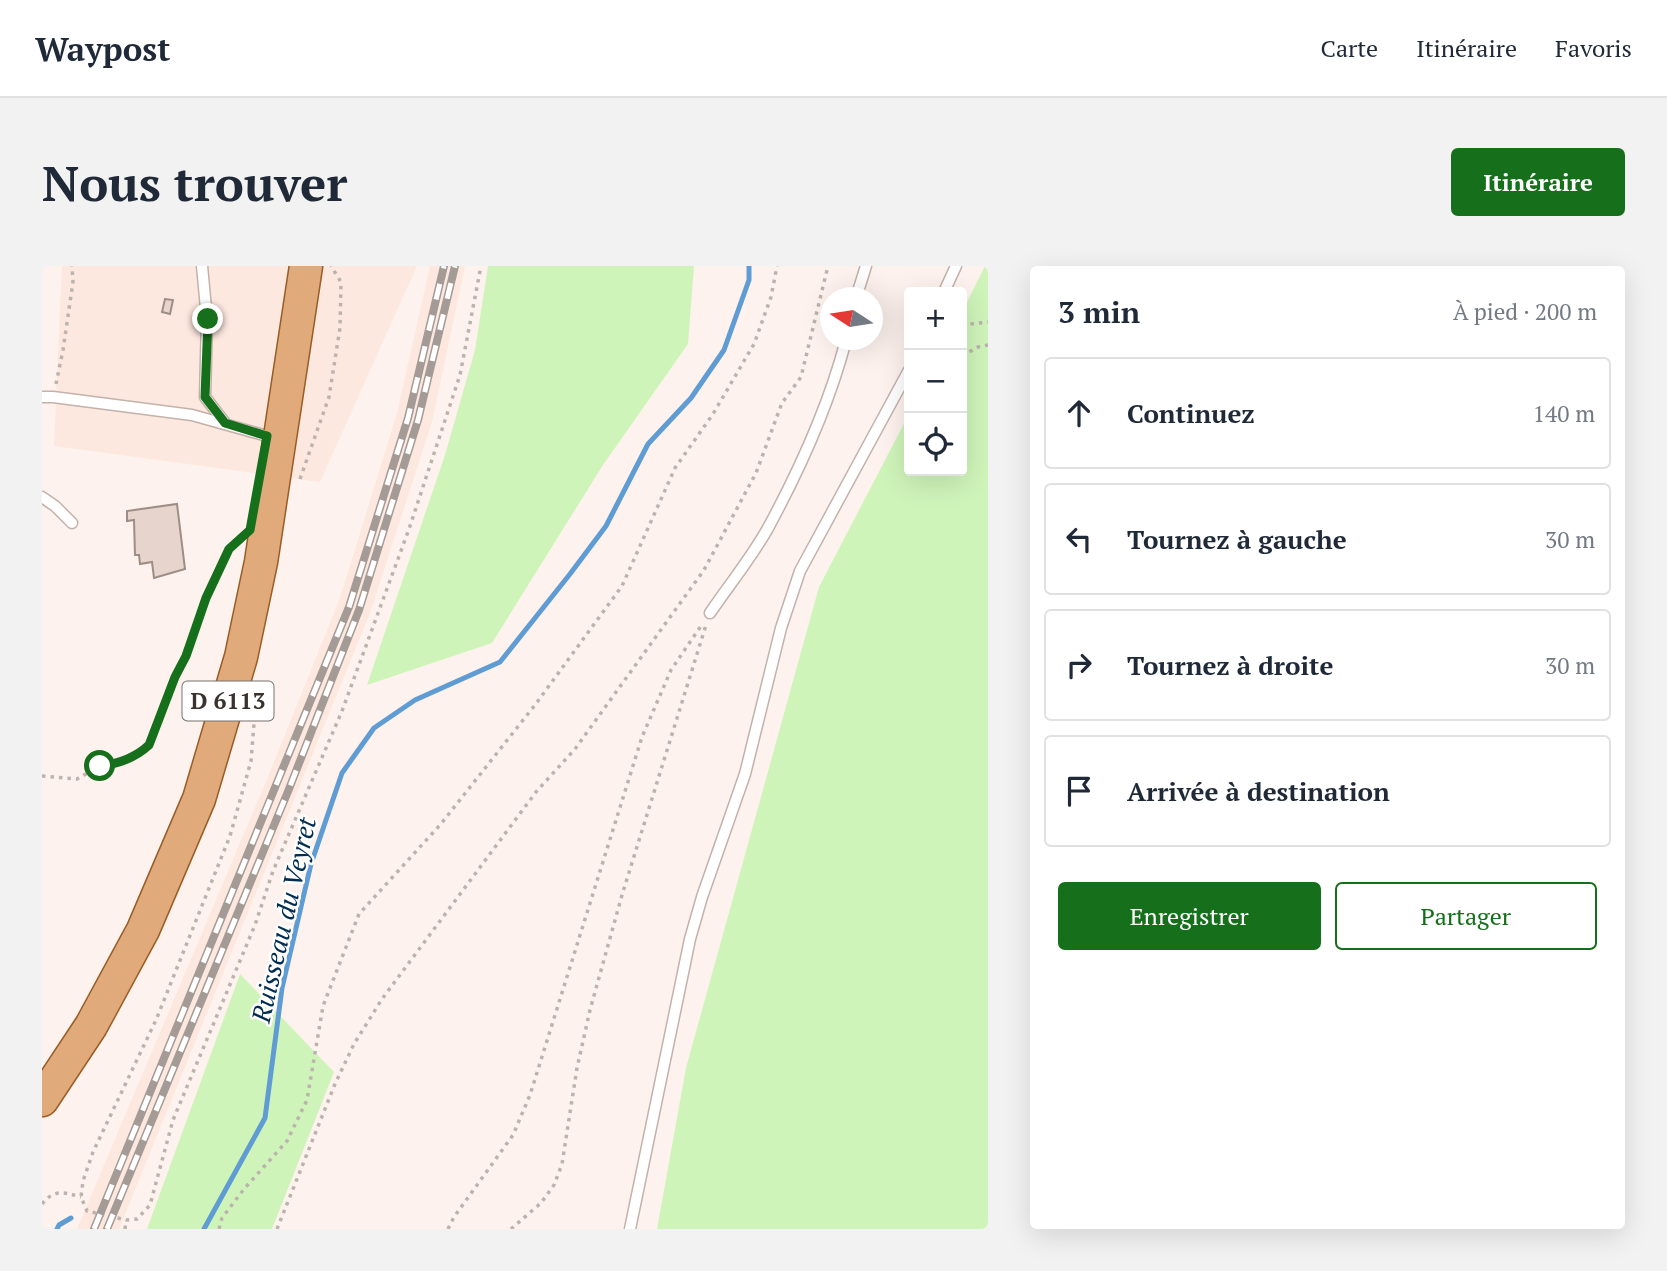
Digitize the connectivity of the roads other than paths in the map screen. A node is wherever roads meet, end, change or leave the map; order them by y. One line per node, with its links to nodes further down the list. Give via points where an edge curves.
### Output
1 (202, 266): 11 (lane, via 208,319 205,397)
2 (292, 266): 12 (main road, D 6113)
3 (308, 266): 17 (main road, D 6113, via 261,562 241,657 199,799 143,930 91,1026)
4 (866, 266): 6 (lane)
5 (956, 266): 7 (lane)
6 (859, 287)
7 (946, 287)
8 (843, 350): 15 (lane, via 806,450 766,530)
9 (904, 379): 18 (lane, via 800,571 781,628 745,774 690,939)
10 (47, 397): 11 (lane)
11 (225, 423): 12 (lane)
12 (267, 436): 16 (main road, D 6113, via 234,624 196,764 143,901 76,1025)
13 (42, 497): 14 (lane)
14 (72, 523)
15 (710, 613)
16 (42, 1075)
17 (42, 1100)
18 (630, 1229)

